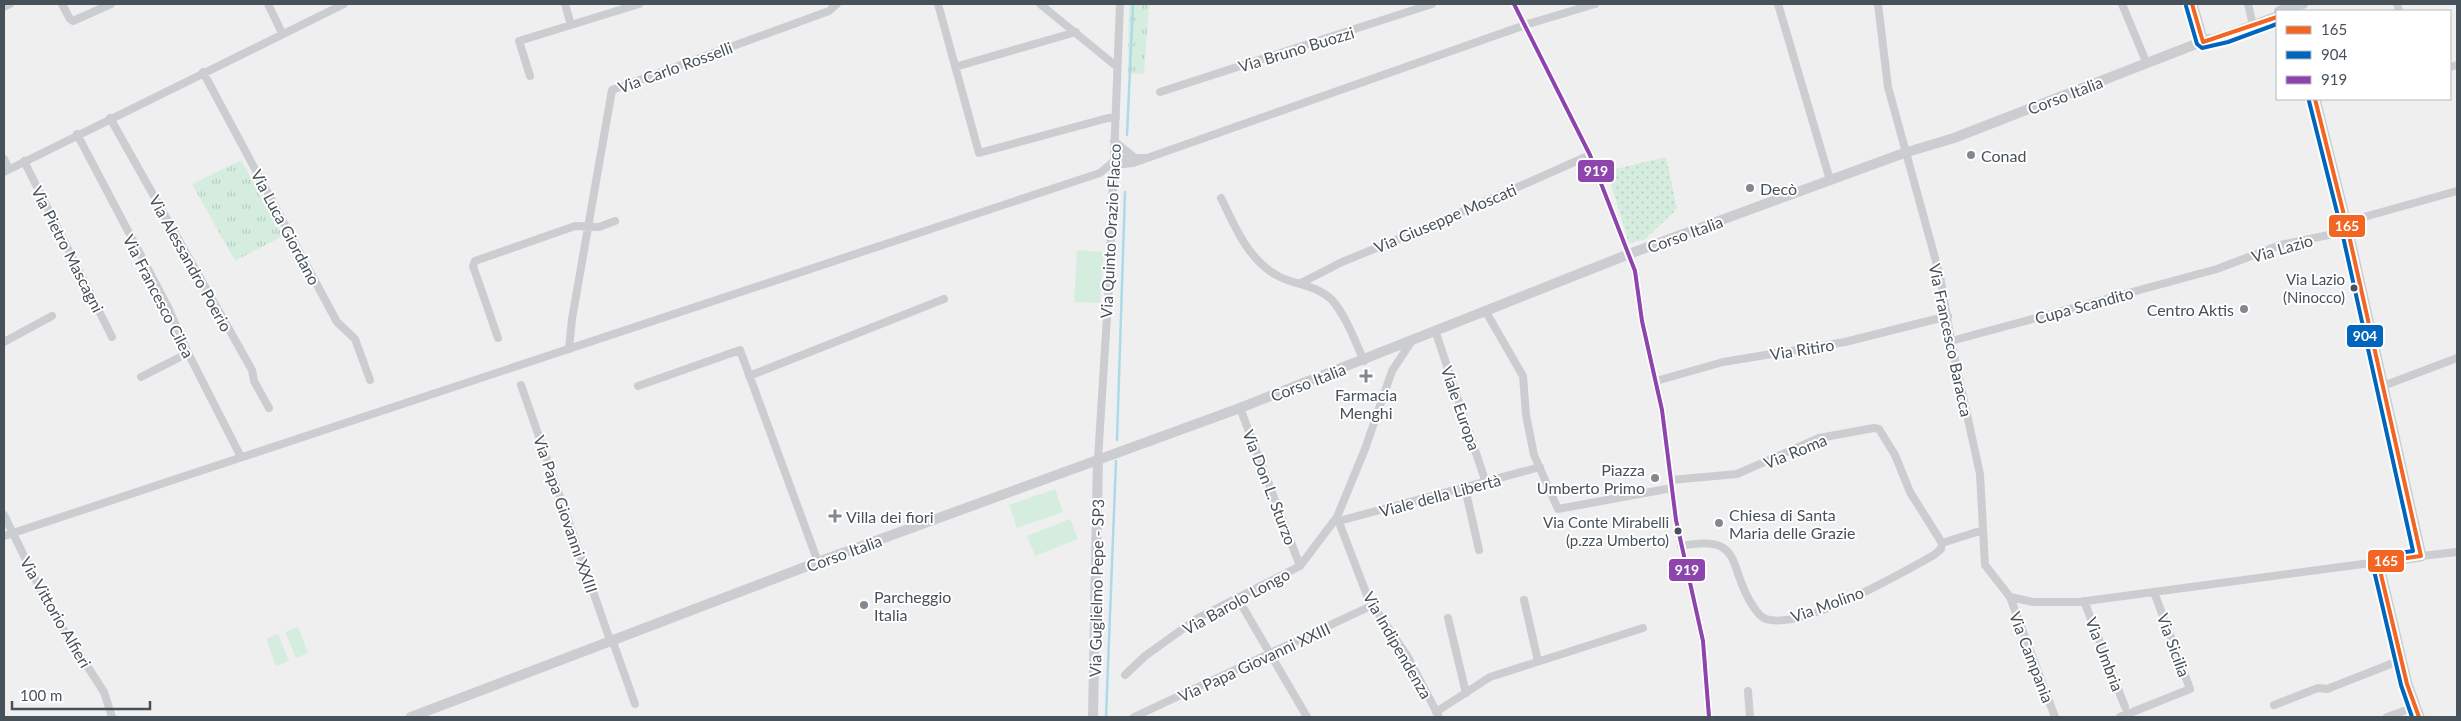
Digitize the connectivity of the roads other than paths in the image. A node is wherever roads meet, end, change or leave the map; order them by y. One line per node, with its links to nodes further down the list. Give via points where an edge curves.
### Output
1 (10, 4): 21 (street)
2 (62, 4): 3 (street, via 73,21)
3 (111, 4)
4 (268, 4): 29 (street)
5 (343, 4): 29 (street)
6 (565, 4): 26 (street)
7 (639, 4): 26 (street)
8 (837, 4): 55 (street, Via Carlo Rosselli, via 829,11 612,90)
9 (938, 4): 33 (street)
10 (1040, 4): 28 (street)
11 (1120, 4): 32 (street, Via Quinto Orazio Flacco)
12 (1432, 4): 36 (street, Via Bruno Buozzi)
13 (1514, 4): 27 (street)
14 (1595, 4): 27 (street)
15 (1778, 4): 51 (street)
16 (1878, 4): 42 (street, Via Francesco Baracca, via 1888,87)
17 (2122, 4): 31 (street)
18 (2192, 4): 30 (main road)
19 (2248, 4): 25 (street)
20 (2304, 4): 22 (street, Corso Italia)
21 (4, 7)
22 (2284, 10)
23 (2276, 13): 25 (street, Corso Italia)
24 (2276, 17): 30 (main road, Corso Italia)
25 (2252, 21): 30 (street, Corso Italia)
26 (571, 25): 35 (street, via 518,41)
27 (1525, 25): 43 (street); 45 (street)
28 (1076, 32): 32 (street); 33 (street)
29 (282, 33): 34 (street)
30 (2203, 42): 31 (street, Corso Italia)
31 (2147, 64): 42 (street, Corso Italia, via 1954,138)
32 (1116, 66): 39 (street, Via Quinto Orazio Flacco)
33 (955, 67): 39 (street, via 980,154)
34 (203, 72): 38 (street); 76 (street, Via Luca Giordano, via 335,318 355,339)
35 (530, 76)
36 (1160, 92)
37 (2315, 100): 56 (main road)
38 (110, 118): 40 (street); 81 (street, Via Alessandro Poerio, via 252,370 254,381)
39 (1116, 118): 41 (street, Via Quinto Orazio Flacco)
40 (77, 134): 46 (street); 71 (street, Via Francesco Cilea, via 168,307)
41 (1114, 141): 45 (street); 47 (street, Via Quinto Orazio Flacco)
42 (1904, 153): 51 (street, Corso Italia); 63 (street, Via Francesco Baracca, via 1940,276)
43 (1590, 155): 57 (street); 59 (street, Via Giuseppe Moscati, via 1342,262)
44 (4, 159): 48 (street)
45 (1133, 160): 47 (street, via 1123,164); 50 (street)
46 (24, 161): 48 (street); 65 (street, Via Pietro Mascagni)
47 (1113, 162): 49 (street); 50 (street, Via Quinto Orazio Flacco)
48 (6, 171)
49 (1100, 173): 50 (street); 70 (street)
50 (1113, 175): 84 (street, Via Quinto Orazio Flacco)
51 (1830, 180): 57 (street, Corso Italia)
52 (2457, 191): 56 (street, Via Lazio)
53 (1222, 198): 59 (street, via 1252,253 1279,277)
54 (615, 221): 55 (street, via 604,226)
55 (588, 226): 66 (street, via 575,226 474,261); 70 (street, Via Carlo Rosselli)
56 (2347, 227): 58 (street, Via Lazio, via 2280,245); 80 (main road)
57 (1629, 254): 61 (street, Corso Italia); 77 (street)
58 (2217, 269): 67 (street, Cupa Scandito)
59 (1301, 283): 73 (street, via 1331,299)
60 (944, 299): 74 (street)
61 (1486, 312): 64 (street, Corso Italia); 85 (street, via 1523,376 1526,415)
62 (52, 316): 68 (street)
63 (1948, 316): 67 (street, Via Francesco Baracca); 77 (street, Via Ritiro, via 1845,342 1723,362)
64 (1436, 333): 69 (street, Corso Italia); 87 (street, Viale Europa)
65 (112, 337)
66 (498, 338)
67 (1951, 341): 92 (street, Via Francesco Baracca, via 1980,474)
68 (4, 342)
69 (1412, 342): 73 (street, Corso Italia); 91 (street, Via Barolo Longo, via 1392,371)
70 (569, 349): 83 (street)
71 (188, 353): 75 (street); 83 (street, Via Francesco Cilea)
72 (2457, 358): 80 (street)
73 (1364, 361): 82 (street, Corso Italia)
74 (749, 376): 79 (street, via 740,350); 99 (street)
75 (141, 377)
76 (370, 380)
77 (1656, 381): 86 (street)
78 (521, 385): 110 (street, Via Papa Giovanni XXIII)
79 (638, 386)
80 (2382, 386): 98 (main road)
81 (269, 408)
82 (1240, 408): 84 (street, Corso Italia); 101 (street, Via Don L. Sturzo)
83 (241, 457): 93 (street)
84 (1098, 459): 99 (street, Corso Italia); 124 (street, Via Guglielmo Pepe - SP3)
85 (1540, 467): 87 (street, Viale della Libertà); 89 (street, via 1558,509)
86 (1671, 480): 89 (street); 94 (street, Via Roma, via 1737,474 1819,438 1879,429 1895,455 1910,492)
87 (1486, 482): 88 (street, Viale della Libertà)
88 (1465, 488): 91 (street, Viale della Libertà); 96 (street)
89 (1672, 488): 95 (street)
90 (4, 515): 93 (street, Via Vittorio Alfieri)
91 (1338, 519): 101 (street, Via Barolo Longo); 107 (street, Via Indipendenza)
92 (1983, 530): 94 (street); 104 (street, Via Francesco Baracca, via 1985,565)
93 (8, 535): 122 (street, Via Vittorio Alfieri, via 104,692)
94 (1942, 543): 95 (street, Via Molino, via 1934,555 1882,583 1826,609 1776,621 1762,617 1755,609 1744,591 1736,563 1729,552 1711,542)
95 (1681, 546): 127 (street, via 1703,640)
96 (1479, 550)
97 (2457, 552): 98 (street)
98 (2421, 556): 100 (main road)
99 (818, 562): 110 (street, Corso Italia)
100 (2378, 562): 102 (street); 112 (main road)
101 (1300, 566): 103 (street, Via Barolo Longo)
102 (2154, 592): 106 (street); 120 (street, Via Sicilia, via 2190,688)
103 (1237, 597): 111 (street); 114 (street, Via Barolo Longo, via 1198,618 1145,656)
104 (2010, 597): 106 (street, via 2033,602); 129 (street, Via Campania)
105 (1524, 600): 113 (street)
106 (2084, 601): 120 (street, Via Umbria)
107 (1373, 605): 111 (street, Via Papa Giovanni XXIII); 121 (street, Via Indipendenza, via 1408,657)
108 (1448, 618): 116 (street)
109 (1643, 628): 113 (street)
110 (612, 642): 117 (street, Via Papa Giovanni XXIII); 123 (street, Corso Italia)
111 (1270, 654): 125 (street, Via Papa Giovanni XXIII); 126 (street)
112 (2401, 660): 118 (street, via 2327,689 2318,688); 119 (main road)
113 (1538, 661): 116 (street, via 1490,677)
114 (1125, 675)
115 (1748, 691): 128 (street)
116 (1466, 693): 121 (street)
117 (635, 704)
118 (2274, 705)
119 (2417, 712): 130 (street)
120 (2124, 713)
121 (1438, 715)
122 (112, 717)
123 (411, 717)
124 (1093, 717)
125 (1134, 717)
126 (1307, 717)
127 (1710, 717)
128 (1750, 717)
129 (2055, 717)
130 (2387, 717)

